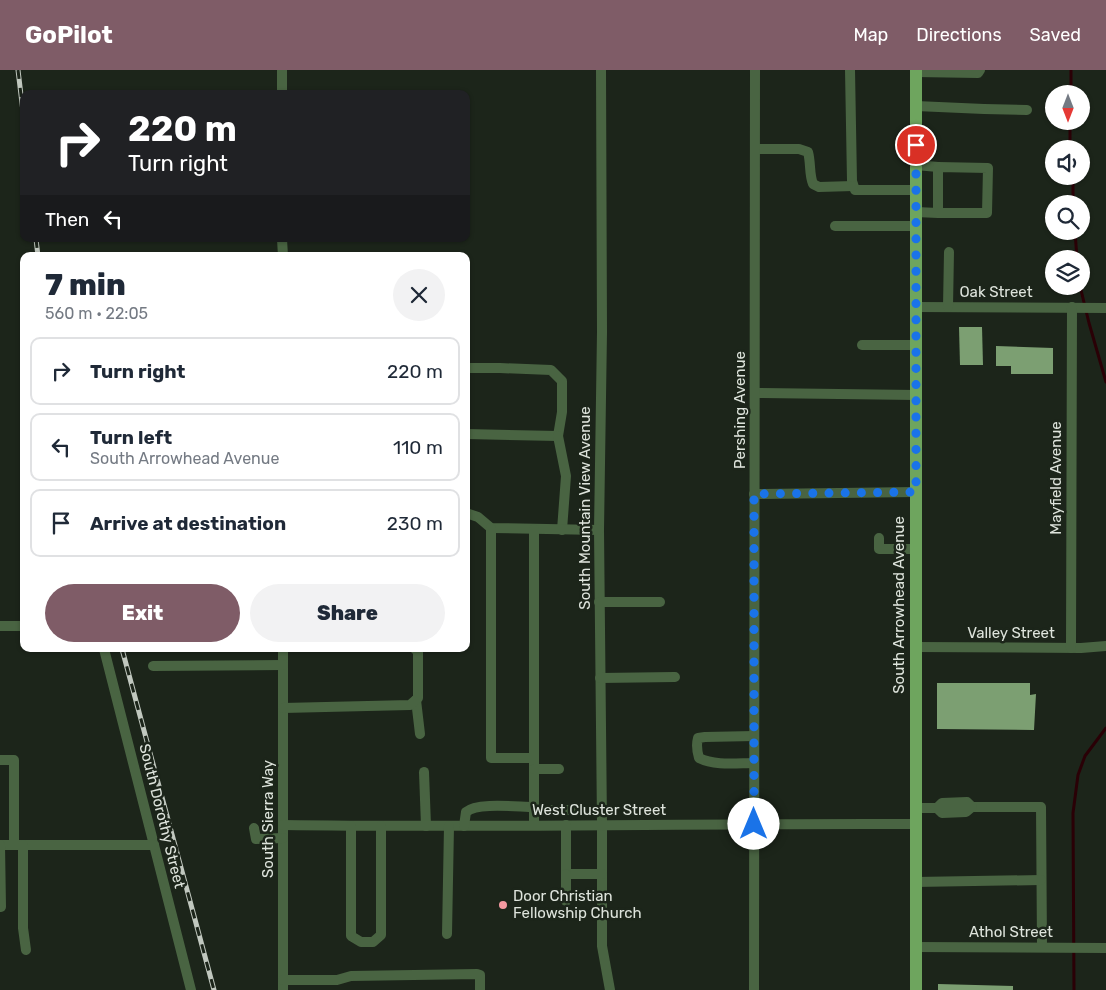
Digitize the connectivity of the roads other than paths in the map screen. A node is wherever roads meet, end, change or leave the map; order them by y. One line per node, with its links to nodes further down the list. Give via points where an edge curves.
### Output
1 (601, 70): 38 (street, South Mountain View Avenue)
2 (755, 70): 11 (street, Pershing Avenue)
3 (850, 70): 14 (street)
4 (980, 70): 7 (street)
5 (282, 71): 8 (street)
6 (916, 71): 7 (street); 9 (main road, South Arrowhead Avenue)
7 (950, 71)
8 (282, 90)
9 (916, 106): 10 (street); 12 (main road, South Arrowhead Avenue)
10 (1027, 110)
11 (755, 149): 14 (street, via 808,152 813,184 819,187); 28 (street, Pershing Avenue)
12 (916, 165): 13 (street); 15 (main road, South Arrowhead Avenue)
13 (938, 167): 17 (street); 17 (street, via 988,168 987,213)
14 (853, 186): 15 (street, via 855,190)
15 (916, 190): 16 (main road, South Arrowhead Avenue)
16 (916, 212): 17 (street); 19 (main road, South Arrowhead Avenue)
17 (938, 213)
18 (835, 226): 19 (street)
19 (916, 226): 21 (main road, South Arrowhead Avenue)
20 (948, 252): 22 (street)
21 (916, 307): 22 (street, Oak Street); 26 (main road, South Arrowhead Avenue)
22 (948, 307): 23 (street, Oak Street)
23 (1081, 308): 24 (street, Oak Street); 47 (street, Mayfield Avenue)
24 (1106, 308)
25 (862, 345): 26 (street)
26 (916, 345): 29 (main road, South Arrowhead Avenue)
27 (470, 368): 31 (street, via 551,370 562,381)
28 (755, 393): 29 (street); 33 (street, Pershing Avenue)
29 (916, 395): 32 (main road, South Arrowhead Avenue)
30 (470, 434): 31 (street)
31 (558, 436): 37 (street, via 566,476)
32 (916, 492): 33 (street); 40 (main road, South Arrowhead Avenue)
33 (754, 494): 58 (street, Pershing Avenue)
34 (470, 514): 35 (street)
35 (491, 528): 36 (street); 61 (street, via 491,758)
36 (534, 529): 37 (street); 61 (street)
37 (562, 530): 38 (street)
38 (599, 530): 41 (street, South Mountain View Avenue)
39 (879, 538): 40 (street, via 879,548)
40 (916, 548): 46 (main road, South Arrowhead Avenue)
41 (600, 602): 42 (street); 53 (street, South Mountain View Avenue)
42 (660, 602)
43 (0, 626): 44 (street)
44 (20, 626)
45 (1106, 646): 47 (street, Valley Street)
46 (916, 647): 47 (street, Valley Street); 65 (main road, South Arrowhead Avenue)
47 (1071, 648)
48 (105, 652): 82 (street, South Dorothy Street)
49 (283, 652): 51 (street, South Sierra Way)
50 (417, 652): 55 (street)
51 (283, 664): 52 (street); 56 (street, South Sierra Way)
52 (153, 666)
53 (600, 678): 54 (street); 72 (street, South Mountain View Avenue)
54 (674, 678)
55 (416, 700): 56 (street, via 410,705); 57 (street)
56 (283, 708): 69 (street, South Sierra Way)
57 (420, 734)
58 (754, 736): 60 (street, Pershing Avenue); 60 (street, via 705,736 698,738 697,751 699,758 705,761)
59 (0, 760): 81 (street, via 14,760)
60 (754, 763): 67 (street, Pershing Avenue)
61 (534, 764): 62 (street); 64 (street)
62 (559, 769)
63 (424, 772): 75 (street)
64 (534, 808): 66 (street); 70 (street); 77 (street, via 470,808 466,812)
65 (915, 808): 68 (main road, South Arrowhead Avenue); 85 (street, via 937,808 942,813 966,812 972,807 1041,807)
66 (579, 810)
67 (754, 824): 68 (street, West Cluster Street); 72 (street, West Cluster Street); 100 (street, Pershing Avenue)
68 (915, 824): 86 (main road, South Arrowhead Avenue)
69 (283, 825): 73 (street, West Cluster Street); 79 (street, South Sierra Way)
70 (534, 825): 71 (street, West Cluster Street); 77 (street, West Cluster Street)
71 (566, 825): 72 (street, West Cluster Street); 83 (street)
72 (602, 825): 84 (street, South Mountain View Avenue)
73 (351, 826): 74 (street, West Cluster Street); 74 (street, via 351,936 361,942 373,942 381,935)
74 (381, 826): 75 (street, West Cluster Street)
75 (426, 826): 76 (street, West Cluster Street)
76 (449, 826): 77 (street, West Cluster Street); 89 (street)
77 (464, 826)
78 (254, 828): 79 (street, via 256,839)
79 (283, 838): 94 (street, South Sierra Way)
80 (0, 845): 81 (street); 88 (street)
81 (18, 845): 82 (street); 93 (street)
82 (154, 845): 97 (street, South Dorothy Street)
83 (566, 874): 84 (street); 87 (street)
84 (602, 874): 99 (street, South Mountain View Avenue, via 602,946)
85 (1041, 880): 86 (street); 91 (street)
86 (916, 882): 90 (main road, South Arrowhead Avenue)
87 (566, 901)
88 (1, 906)
89 (446, 934)
90 (916, 947): 91 (street, Athol Street); 101 (main road, South Arrowhead Avenue)
91 (1042, 948): 92 (street, Athol Street)
92 (1106, 948)
93 (26, 950)
94 (283, 985): 95 (street)
95 (318, 985): 96 (street)
96 (340, 985): 98 (street, via 351,976 477,974 480,975)
97 (192, 990)
98 (480, 990)
99 (610, 990)
100 (754, 990)
101 (916, 990)

